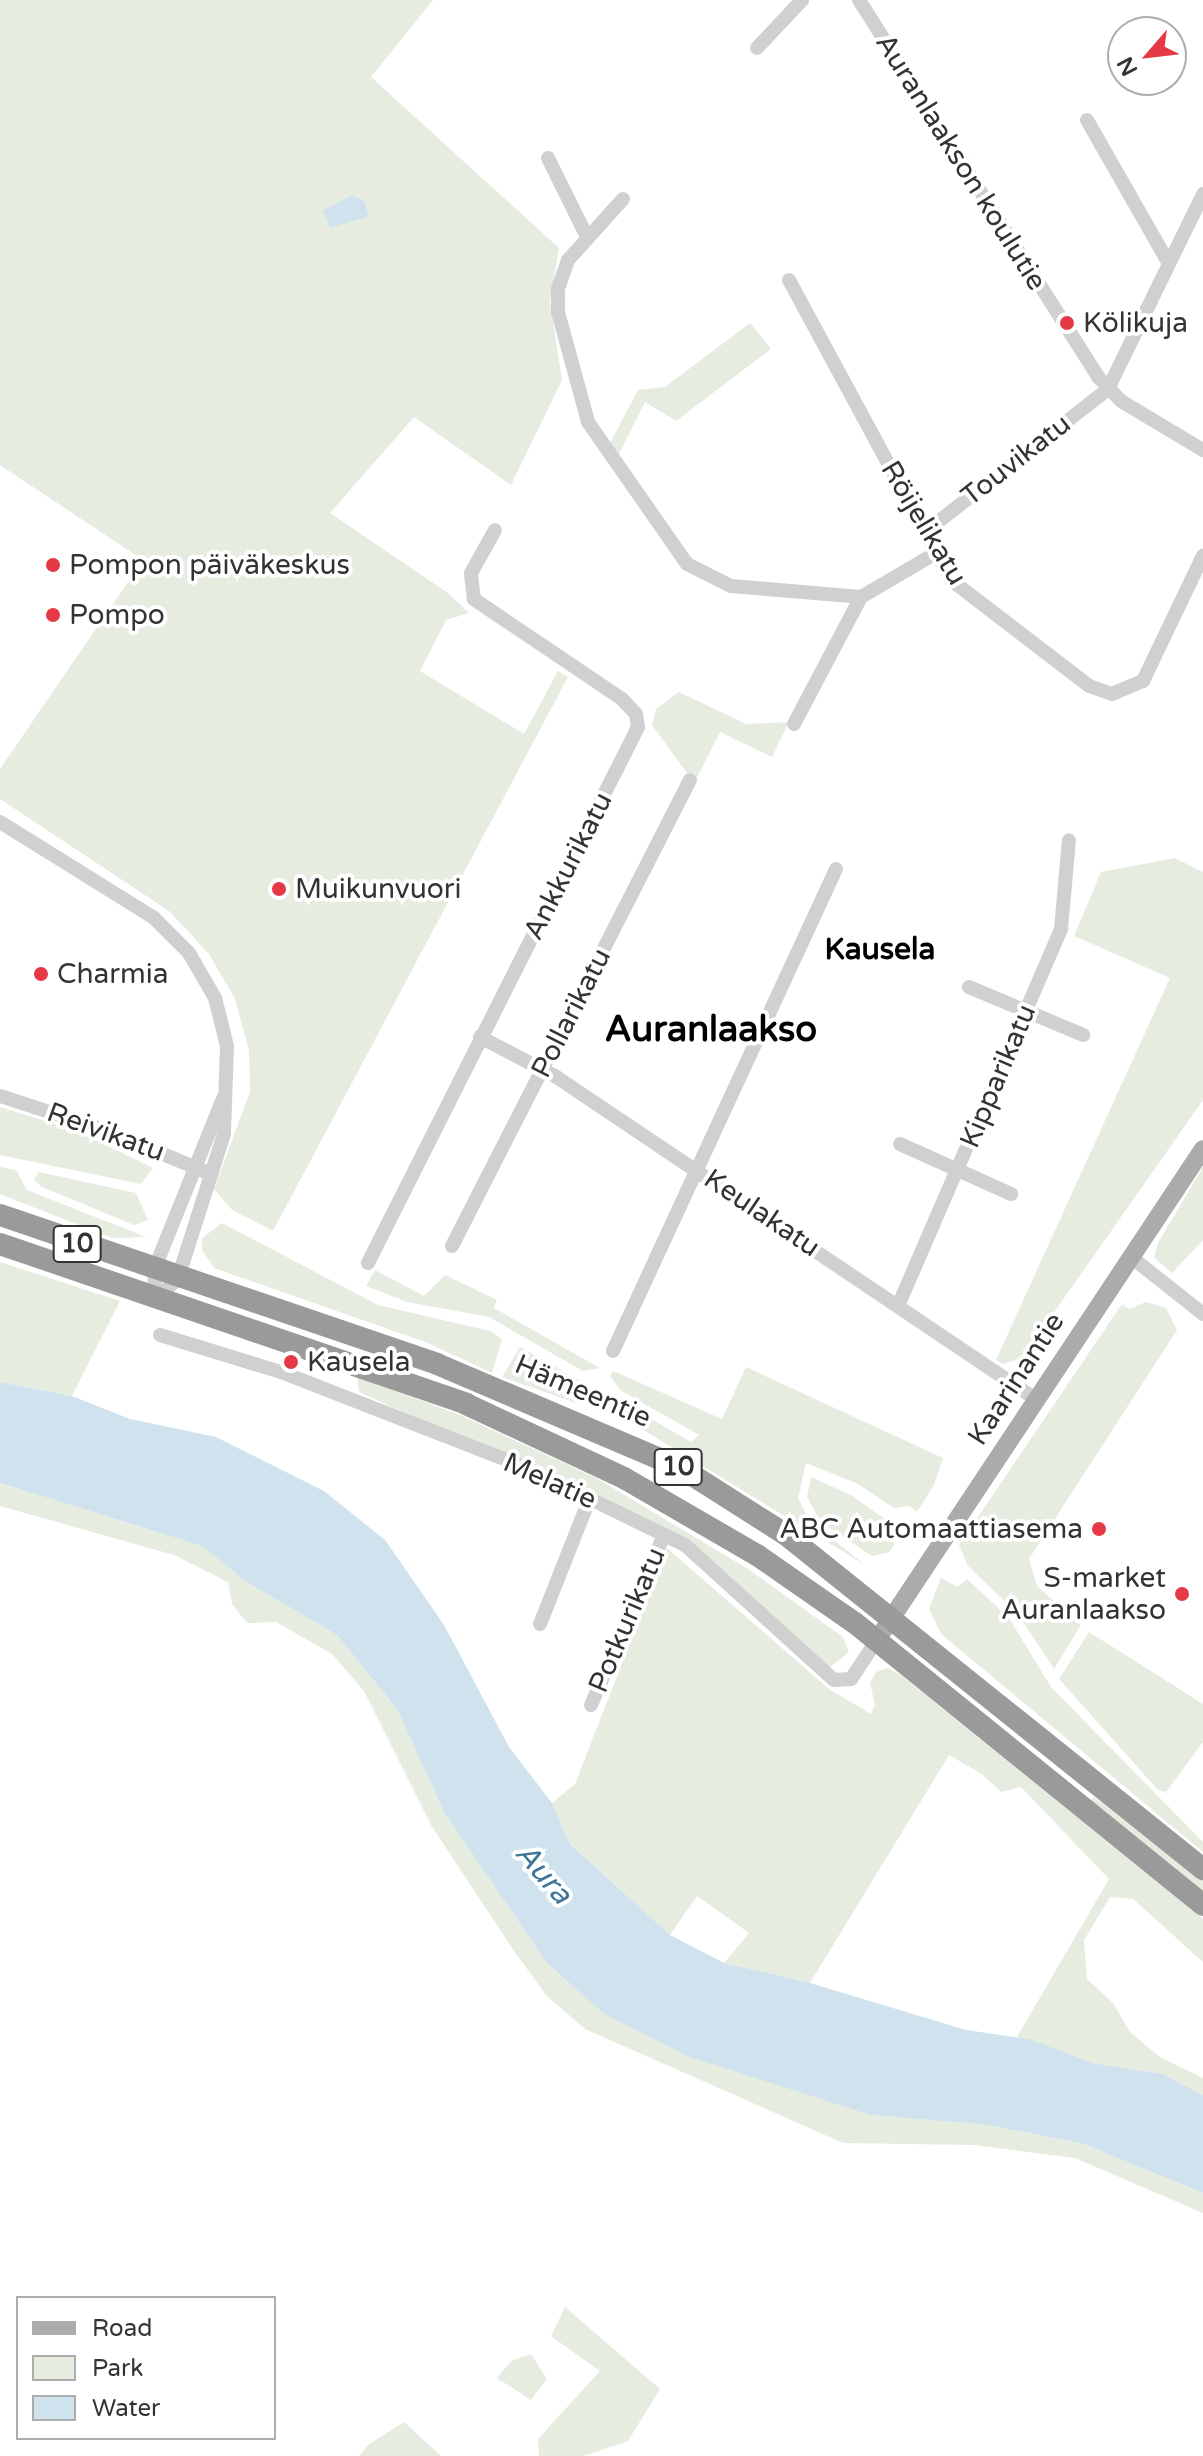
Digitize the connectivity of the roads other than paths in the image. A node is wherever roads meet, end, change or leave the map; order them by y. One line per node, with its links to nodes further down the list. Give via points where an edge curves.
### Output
1 (802, 0): 3 (street)
2 (859, 0): 11 (street, Auranlaakson koulutie)
3 (757, 48)
4 (1087, 120): 9 (street)
5 (548, 158): 8 (street)
6 (1203, 194): 9 (street)
7 (623, 199): 8 (street)
8 (587, 237): 17 (street, via 563,269 557,300 577,394 594,434 672,546 687,564 718,583)
9 (1167, 260): 11 (street)
10 (789, 280): 14 (street, Röijelikatu)
11 (1108, 389): 12 (street, Auranlaakson koulutie); 14 (street, Touvikatu)
12 (1203, 450)
13 (495, 530): 26 (street, Ankkurikatu, via 470,578 474,599 622,699 638,720 634,738)
14 (925, 532): 15 (street, Röijelikatu)
15 (936, 553): 16 (street, Röijelikatu, via 957,587 1104,693 1129,691 1147,675); 17 (street)
16 (1203, 556)
17 (861, 597): 18 (street)
18 (794, 724)
19 (690, 780): 27 (street, Pollarikatu)
20 (0, 822): 28 (street, via 134,902 189,953 215,998 223,1024)
21 (1069, 840): 24 (street, Kipparikatu, via 1065,919)
22 (836, 869): 34 (street)
23 (969, 987): 24 (street)
24 (1026, 1011): 25 (street); 33 (street, Kipparikatu)
25 (1083, 1035)
26 (480, 1037): 27 (street, Keulakatu); 41 (street, Ankkurikatu)
27 (543, 1069): 34 (street, Keulakatu); 39 (street, Pollarikatu)
28 (225, 1091): 32 (street); 35 (street, via 227,1117)
29 (0, 1096): 32 (street, Reivikatu)
30 (900, 1144): 33 (street)
31 (1203, 1149): 40 (main road, Kaarinantie)
32 (194, 1166): 35 (street, Reivikatu); 42 (street)
33 (957, 1169): 36 (street); 45 (street, Kipparikatu)
34 (699, 1172): 45 (street, Keulakatu); 48 (street)
35 (211, 1174): 43 (street)
36 (1011, 1194)
37 (0, 1215): 42 (highway, Hämeentie / 10)
38 (0, 1244): 44 (highway, Hämeentie / 10)
39 (452, 1246)
40 (1130, 1256): 46 (street); 49 (main road, Kaarinantie)
41 (368, 1263)
42 (154, 1270): 43 (highway, Hämeentie / 10); 44 (street)
43 (178, 1278): 44 (street); 52 (highway, Hämeentie / 10, via 437,1364 646,1450 785,1534)
44 (156, 1300): 54 (highway, Hämeentie / 10, via 454,1399 580,1455 757,1555)
45 (898, 1306): 49 (street, Keulakatu)
46 (1203, 1314)
47 (160, 1335): 50 (street, Melatie, via 281,1372)
48 (613, 1351)
49 (1037, 1400): 52 (main road, Kaarinantie)
50 (590, 1498): 51 (street, Melatie); 53 (street)
51 (664, 1535): 54 (street, Melatie, via 685,1545 834,1680 851,1679); 55 (street, Potkurikatu)
52 (893, 1617): 54 (main road, Kaarinantie); 56 (highway, Hämeentie / 10)
53 (540, 1624)
54 (877, 1640): 57 (highway, Hämeentie / 10)
55 (591, 1705)
56 (1203, 1869)
57 (1203, 1905)

